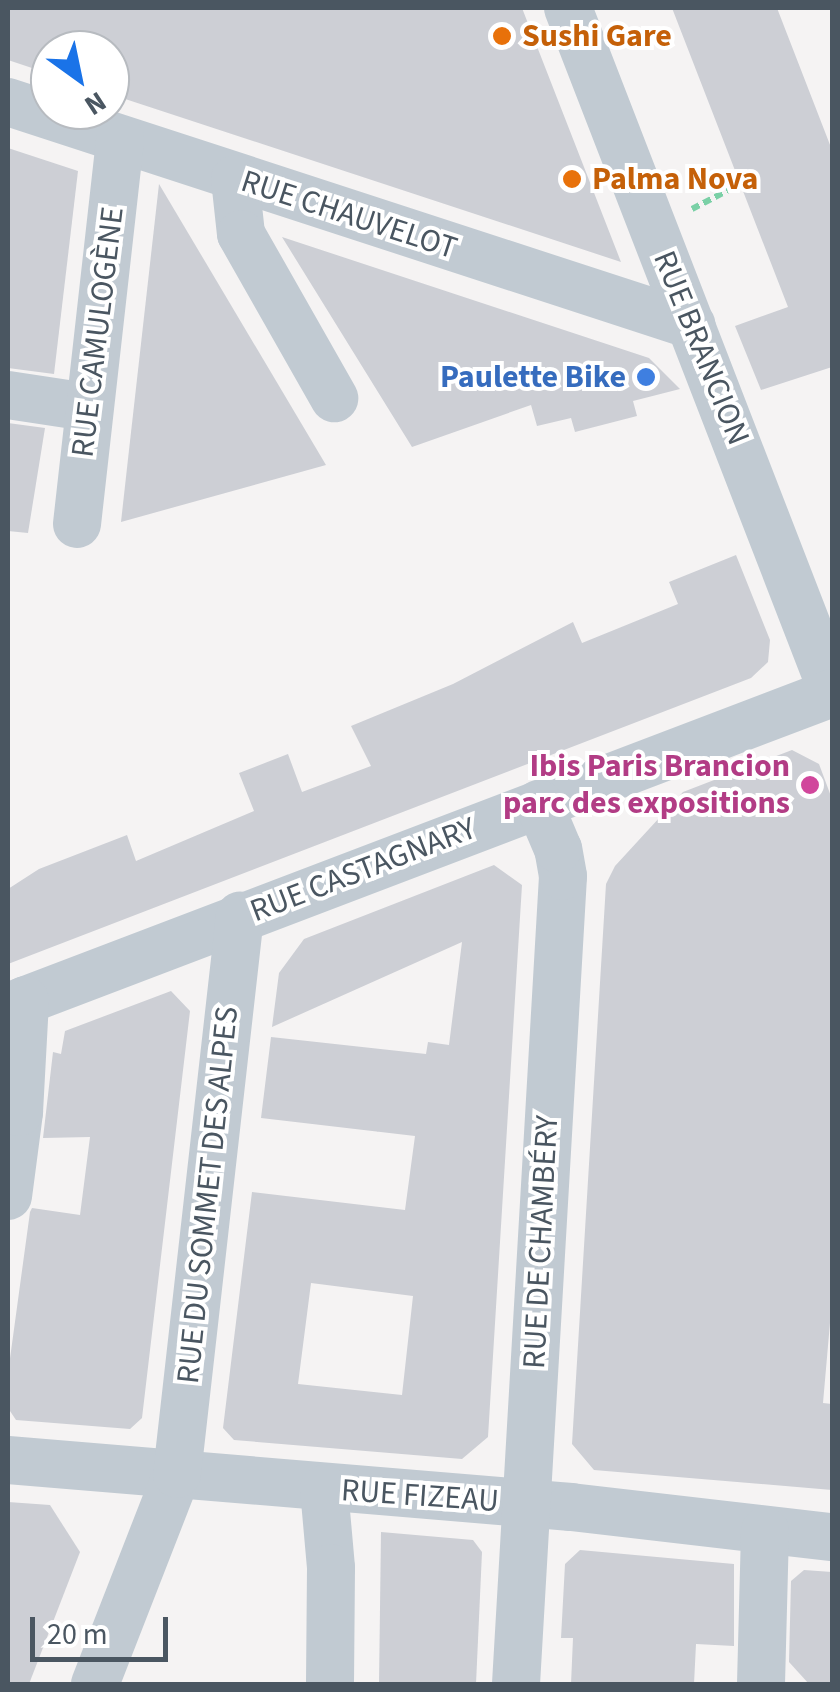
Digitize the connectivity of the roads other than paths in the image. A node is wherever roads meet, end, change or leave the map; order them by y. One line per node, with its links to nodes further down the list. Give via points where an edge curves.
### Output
1 (568, 8): 5 (street, RUE BRANCION)
2 (8, 102): 3 (street, RUE CHAUVELOT)
3 (120, 140): 4 (street, RUE CHAUVELOT); 8 (street, RUE CAMULOGÈNE)
4 (236, 178): 5 (street, RUE CHAUVELOT); 7 (street, via 242,234)
5 (692, 325): 10 (street, RUE BRANCION)
6 (8, 395): 8 (street)
7 (334, 398)
8 (87, 407): 9 (street, RUE CAMULOGÈNE)
9 (78, 524)
10 (832, 691): 11 (street, RUE CASTAGNARY)
11 (540, 804): 12 (street, RUE CASTAGNARY); 18 (street, RUE DE CHAMBÉRY, via 562,876)
12 (240, 916): 13 (street, RUE CASTAGNARY); 16 (street, RUE DU SOMMET DES ALPES)
13 (16, 1004): 14 (street, via 20,1112)
14 (8, 1196)
15 (8, 1460): 16 (street, RUE FIZEAU)
16 (177, 1474): 17 (street, RUE FIZEAU); 21 (street, RUE DU SOMMET DES ALPES)
17 (324, 1489): 18 (street, RUE FIZEAU); 22 (street)
18 (525, 1503): 19 (street, RUE FIZEAU); 23 (street, RUE DE CHAMBÉRY)
19 (765, 1531): 20 (street, RUE FIZEAU); 24 (street)
20 (832, 1537)
21 (96, 1684)
22 (330, 1684)
23 (516, 1684)
24 (760, 1684)

